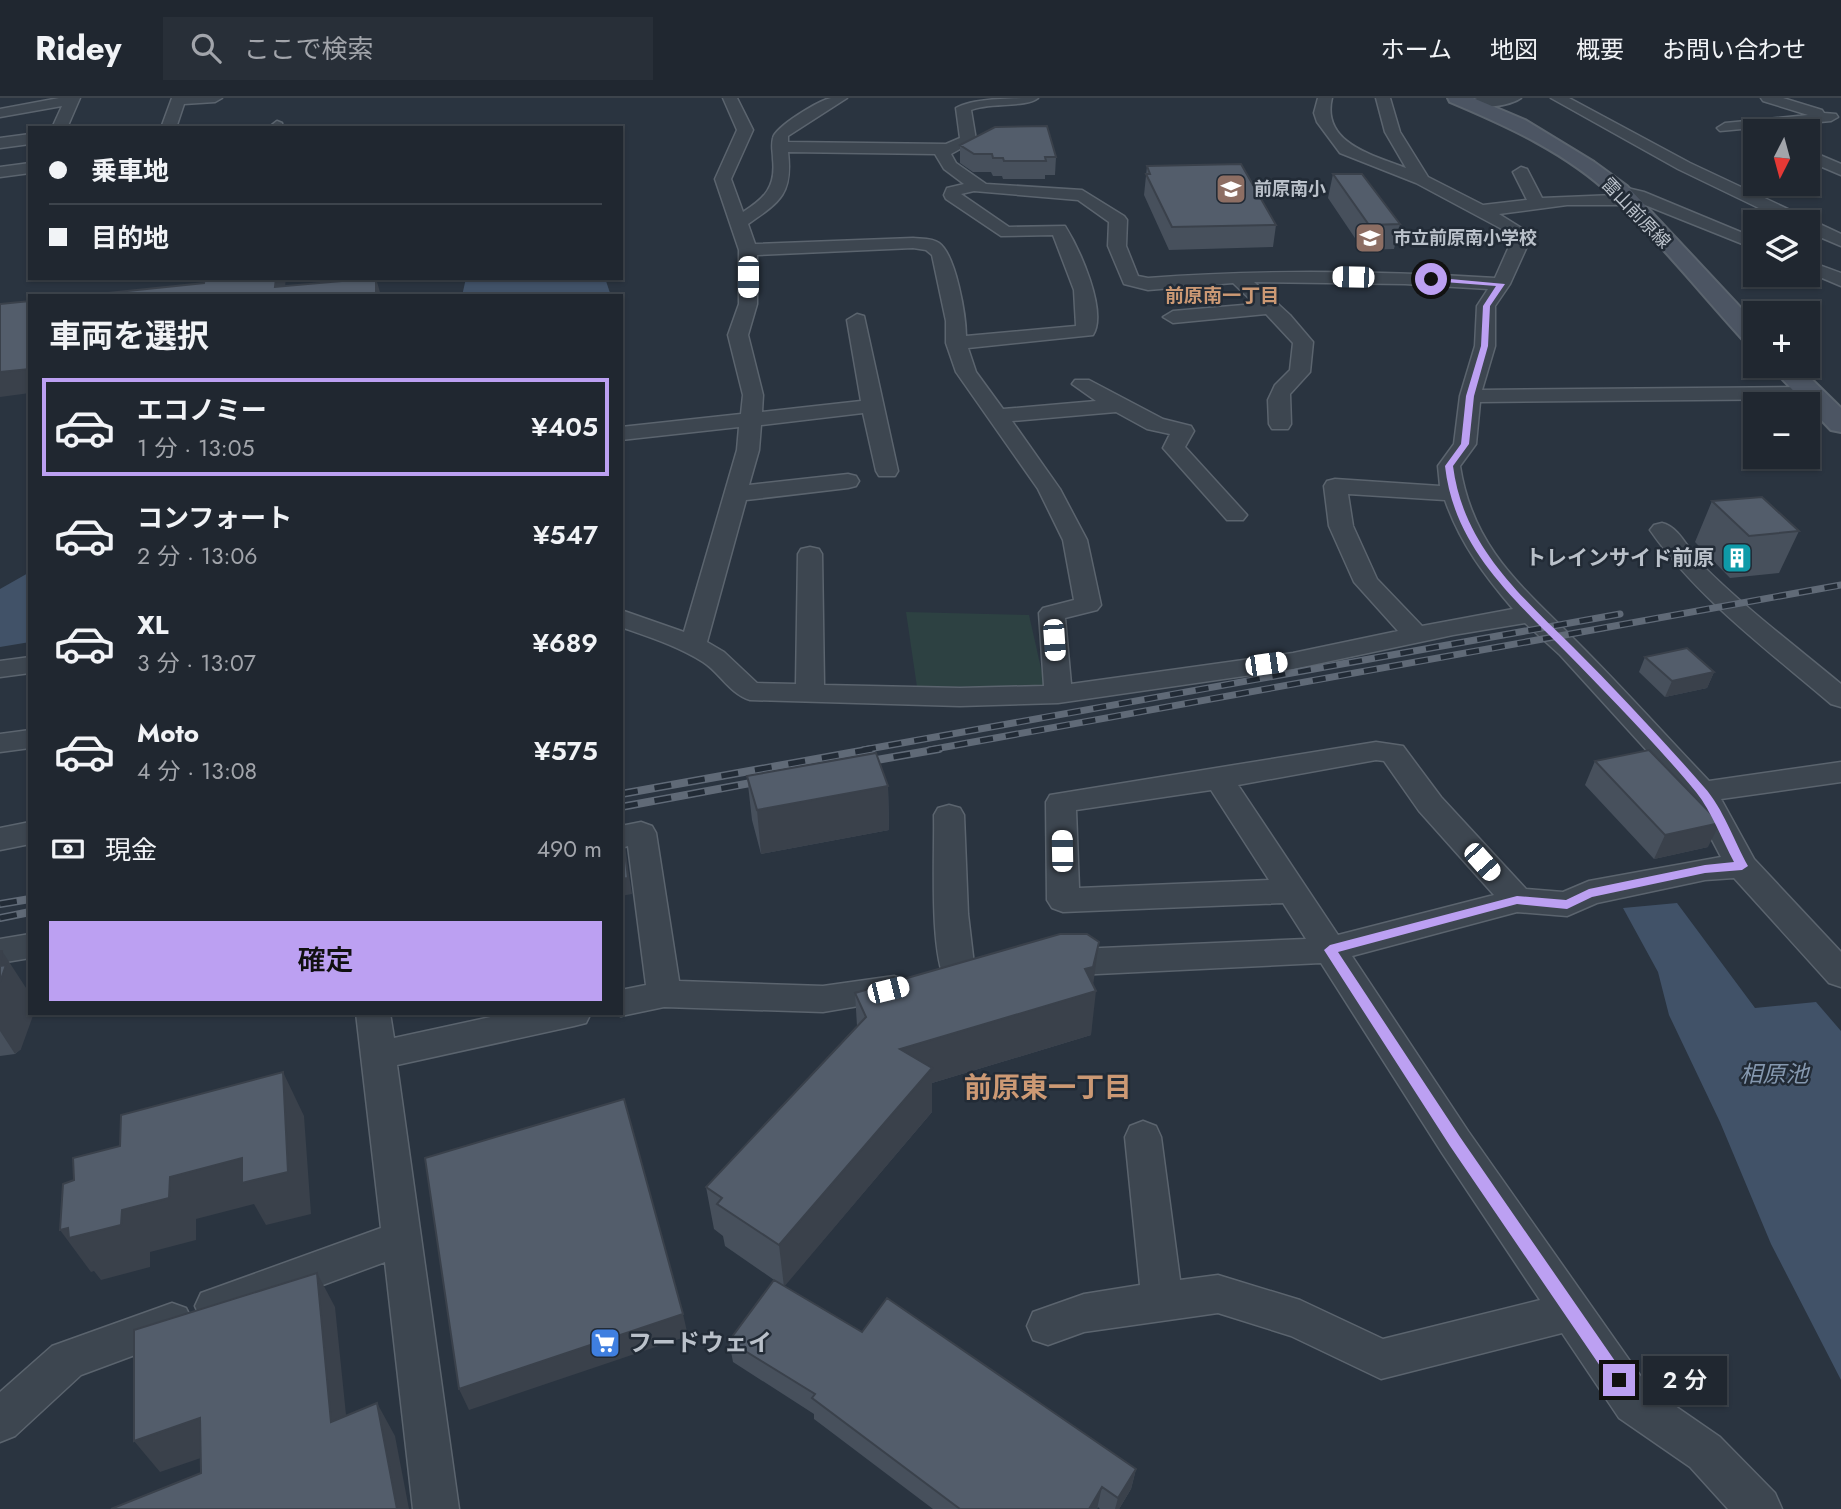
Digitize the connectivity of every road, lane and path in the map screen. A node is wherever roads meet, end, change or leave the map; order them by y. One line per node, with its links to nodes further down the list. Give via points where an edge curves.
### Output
1 (215, 98): 11 (street)
2 (730, 98): 33 (street, via 745,130 723,178)
3 (840, 98): 20 (street, via 794,124 781,135)
4 (1031, 98): 21 (street, via 969,104 963,108 968,140)
5 (1325, 98): 27 (street, via 1324,122 1346,150)
6 (1383, 98): 27 (street, via 1388,125)
7 (1514, 98): 12 (street)
8 (1558, 98): 31 (street)
9 (1768, 98): 14 (street)
10 (73, 99): 13 (street); 15 (street)
11 (178, 99): 16 (street)
12 (1464, 101): 29 (main road, 雷山前原線, via 1518,124 1587,166)
13 (0, 114)
14 (1836, 118): 17 (street)
15 (60, 126)
16 (169, 126)
17 (1725, 128)
18 (28, 139): 19 (street)
19 (0, 144)
20 (779, 147): 21 (street); 33 (street, via 782,182 772,198)
21 (945, 149): 28 (street, via 942,152 950,166)
22 (1820, 160): 24 (street)
23 (28, 168): 25 (street)
24 (1841, 170)
25 (0, 172)
26 (1521, 172): 30 (street)
27 (1422, 180): 32 (street)
28 (976, 186): 39 (street, via 1082,195 1118,220 1116,246 1130,280 1148,284); 46 (street, via 953,191 953,195 999,229 1059,230 1078,268 1088,305 1086,331)
29 (1623, 196): 30 (street); 34 (street, via 1638,196); 45 (main road, 雷山前原線)
30 (1537, 204): 32 (street)
31 (1776, 210)
32 (1479, 211): 41 (street, via 1506,223 1520,242)
33 (738, 223): 36 (street)
34 (1743, 239)
35 (1828, 246): 37 (street)
36 (748, 250): 46 (street, via 931,245 940,253 956,321); 54 (street, via 748,304 738,335 753,396)
37 (1841, 254)
38 (1820, 271): 40 (street)
39 (1237, 277): 41 (street); 42 (street)
40 (1841, 280)
41 (1501, 284): 49 (street, via 1486,306 1485,346)
42 (1270, 308): 43 (street); 55 (street, via 1303,342 1300,372 1279,389)
43 (1173, 317)
44 (857, 320): 52 (street)
45 (1743, 325)
46 (956, 343): 53 (street, via 966,372)
47 (1798, 378): 50 (main road)
48 (1082, 384): 51 (street)
49 (1470, 396): 50 (street); 61 (street, via 1465,444 1449,466)
50 (1824, 399): 56 (main road)
51 (1119, 405): 53 (street); 62 (street, via 1155,424 1183,431 1174,447)
52 (872, 406): 54 (street); 58 (street)
53 (997, 416): 72 (street, via 1049,489 1075,540 1088,605 1052,613)
54 (749, 420): 57 (street); 60 (street, via 748,450)
55 (1280, 424)
56 (1841, 424)
57 (623, 434)
58 (887, 471)
59 (848, 481): 60 (street)
60 (735, 494): 68 (street)
61 (1454, 494): 65 (street, via 1477,549); 67 (street, via 1335,486 1341,526 1366,582)
62 (1235, 515)
63 (1662, 530): 73 (street, via 1721,597)
64 (810, 554): 71 (street)
65 (1531, 614): 67 (street); 78 (street)
66 (623, 619): 68 (street)
67 (1417, 635): 72 (street, via 1293,660)
68 (693, 645): 71 (street, via 750,691)
69 (28, 665): 70 (street)
70 (0, 669)
71 (810, 692): 72 (street)
72 (1058, 694)
73 (1841, 698)
74 (28, 739): 75 (street)
75 (0, 743)
76 (1841, 772): 78 (street)
77 (1219, 779): 84 (street); 84 (street, via 1061,802 1063,900); 85 (street, via 1376,751 1393,753 1430,804)
78 (1702, 792): 83 (street)
79 (949, 815): 91 (street, via 951,934)
80 (28, 833): 82 (street)
81 (623, 837): 93 (street, via 641,833)
82 (0, 839)
83 (1742, 866): 85 (street, via 1589,893 1567,904); 92 (street)
84 (1291, 891): 87 (street)
85 (1517, 900): 87 (street)
86 (28, 946): 88 (street)
87 (1330, 950): 89 (street); 101 (street)
88 (0, 951)
89 (1029, 963)
90 (993, 964): 91 (street)
91 (958, 973): 93 (street, via 888,990 822,999)
92 (1841, 974)
93 (664, 994): 94 (street)
94 (623, 1003)
95 (373, 1015): 97 (street)
96 (565, 1015): 97 (street)
97 (380, 1055): 99 (street)
98 (1143, 1137): 100 (street)
99 (402, 1238): 103 (street, via 67,1360); 104 (street)
100 (1162, 1301): 101 (street, via 1218,1294 1300,1319 1381,1359); 102 (street, via 1084,1313)
101 (1572, 1311): 105 (street, via 1634,1403 1705,1451)
102 (1048, 1326)
103 (0, 1421)
104 (436, 1509)
105 (1759, 1509)

